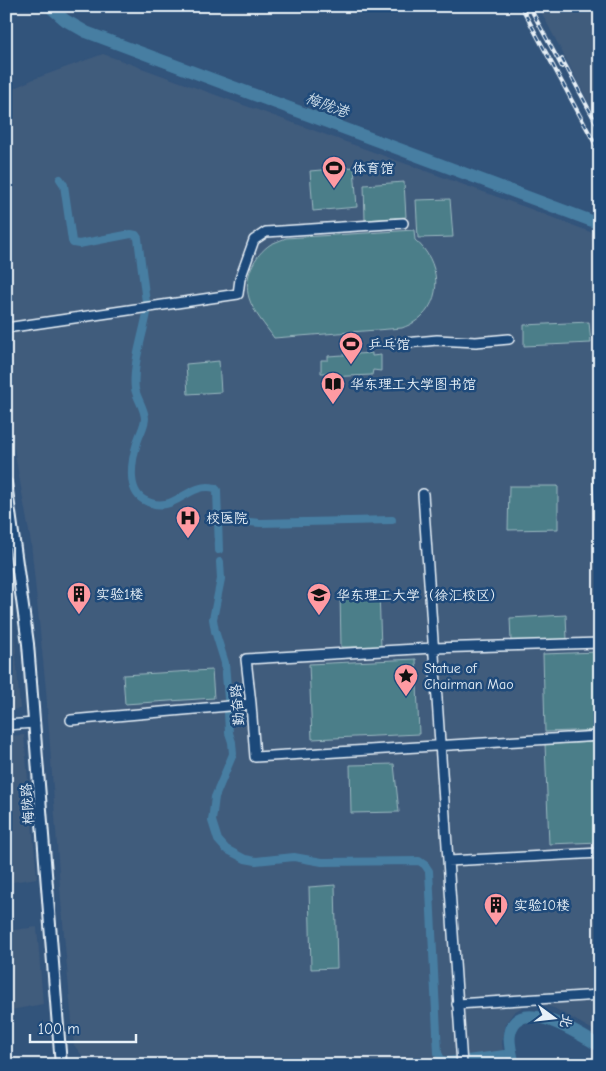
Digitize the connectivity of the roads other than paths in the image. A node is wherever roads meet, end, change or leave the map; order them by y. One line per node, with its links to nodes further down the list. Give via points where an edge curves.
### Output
1 (403, 223): 2 (street, via 266,232 254,240 238,294)
2 (6, 328)
3 (509, 339): 4 (street)
4 (395, 344)
5 (598, 478): 8 (street)
6 (6, 483): 13 (street, 梅陇路, via 21,584)
7 (422, 494): 10 (street)
8 (600, 518)
9 (600, 642): 10 (street, 勤奋路)
10 (433, 648): 11 (street, 勤奋路, via 246,659); 16 (street)
11 (251, 704): 12 (street); 16 (street, 勤奋路, via 254,757)
12 (71, 720)
13 (35, 723): 14 (street); 21 (street, 梅陇路)
14 (6, 725)
15 (600, 736): 16 (street, 勤奋路)
16 (440, 746): 18 (street)
17 (600, 853): 18 (street)
18 (448, 861): 20 (street)
19 (600, 995): 20 (street)
20 (457, 1004): 22 (street)
21 (61, 1065)
22 (462, 1065)

